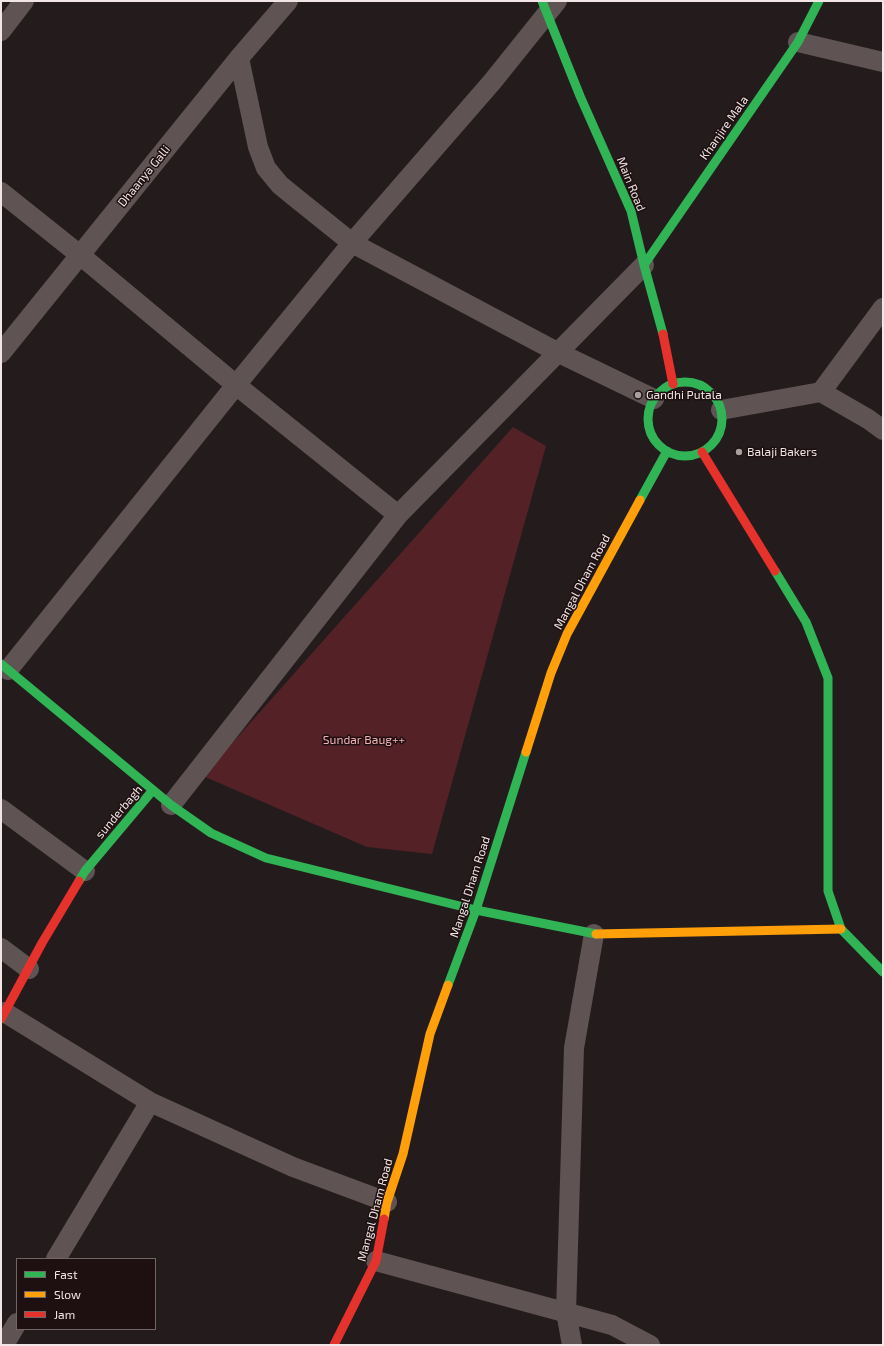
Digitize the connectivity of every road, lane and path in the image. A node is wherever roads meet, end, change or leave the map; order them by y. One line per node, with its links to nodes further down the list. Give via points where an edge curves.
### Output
1 (24, 1): 5 (street)
2 (288, 1): 7 (street, Dhaanya Galli)
3 (819, 1): 6 (main road, Khanjire Mala)
4 (549, 5): 10 (street, via 492,82); 12 (main road, Main Road, via 580,96 631,211)
5 (1, 31)
6 (798, 42): 8 (street); 12 (main road, Khanjire Mala)
7 (239, 58): 10 (street, via 258,147 266,168 280,185); 11 (street, Dhaanya Galli)
8 (883, 62)
9 (1, 192): 11 (street)
10 (352, 243): 15 (street); 17 (street)
11 (80, 255): 14 (street, Dhaanya Galli); 17 (street)
12 (644, 265): 15 (street); 16 (main road, Main Road)
13 (883, 308): 18 (street)
14 (1, 353)
15 (559, 353): 19 (street); 24 (street)
16 (673, 384): 19 (main road, via 662,389); 20 (main road, via 697,384 708,390)
17 (236, 385): 24 (street); 25 (street)
18 (821, 392): 20 (street); 21 (street)
19 (654, 399): 22 (main road, via 649,410 651,434 657,444)
20 (721, 410): 23 (main road, via 722,423 719,434)
21 (883, 430)
22 (667, 451): 23 (main road, via 678,456); 30 (main road, Mangal Dham Road, via 567,634 552,673)
23 (702, 452): 31 (main road, via 806,622 828,678 828,892)
24 (398, 515): 27 (street)
25 (5, 667): 26 (main road, sunderbagh)
26 (153, 790): 27 (main road); 29 (main road, sunderbagh)
27 (171, 806): 30 (main road, via 211,833 266,858)
28 (1, 809): 29 (street)
29 (85, 871): 34 (main road, sunderbagh)
30 (476, 910): 32 (main road); 38 (main road, Mangal Dham Road, via 430,1034 403,1154)
31 (841, 929): 32 (main road); 35 (main road)
32 (594, 934): 41 (street, via 574,1048)
33 (1, 948): 34 (street)
34 (29, 969): 36 (main road, sunderbagh)
35 (883, 972)
36 (3, 1015): 37 (street)
37 (150, 1102): 38 (street, via 293,1167); 39 (street)
38 (388, 1202): 40 (main road, Mangal Dham Road)
39 (57, 1258)
40 (376, 1261): 41 (street); 44 (main road, Mangal Dham Road)
41 (566, 1312): 45 (street); 46 (street, via 612,1325)
42 (16, 1325): 43 (street)
43 (4, 1345)
44 (334, 1345)
45 (572, 1345)
46 (650, 1345)

